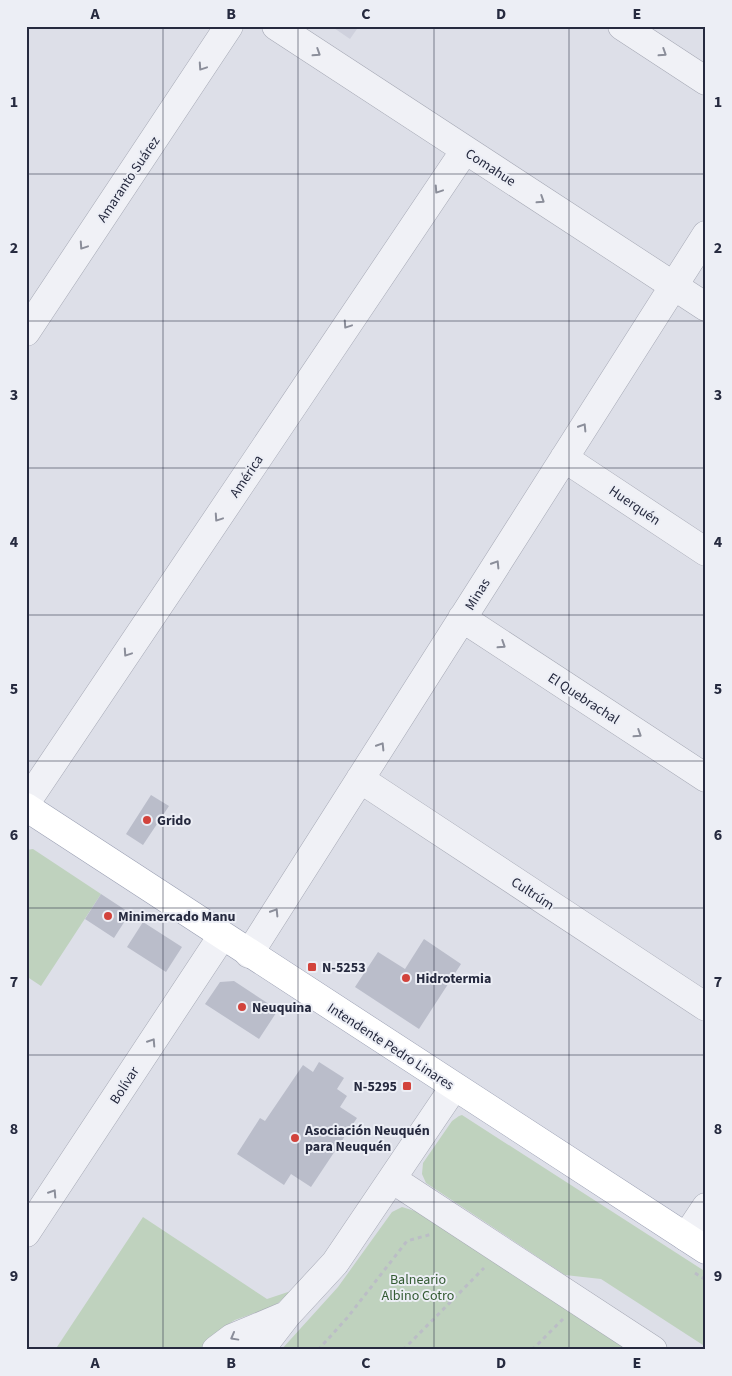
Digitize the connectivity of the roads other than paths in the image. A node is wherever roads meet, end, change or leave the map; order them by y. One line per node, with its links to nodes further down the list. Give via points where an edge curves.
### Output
1 (229, 26): 9 (street, Amaranto Suárez, one-way to 9)
2 (276, 26): 5 (street, Comahue, one-way to 5)
3 (622, 26): 4 (street, one-way to 4)
4 (706, 81)
5 (465, 150): 7 (street, Comahue, one-way to 7); 15 (street, América, one-way to 15)
6 (706, 235): 7 (street, Minas)
7 (673, 286): 8 (street, Comahue); 10 (street, Minas, one-way to 7)
8 (706, 307)
9 (26, 332)
10 (564, 458): 11 (street, Huerquén); 12 (street, Minas, one-way to 10)
11 (706, 552)
12 (462, 618): 13 (street, El Quebrachal, one-way to 13); 14 (street, Minas, one-way to 12)
13 (706, 778)
14 (360, 779): 18 (street, Minas, one-way to 14); 19 (street, Cultrúm)
15 (26, 803)
16 (26, 807): 17 (main road, Intendente Pedro Linares)
17 (222, 936): 18 (main road, Intendente Pedro Linares); 23 (street, Bolívar, one-way to 17)
18 (249, 954): 20 (main road, Intendente Pedro Linares)
19 (706, 1006)
20 (454, 1087): 21 (street); 24 (main road, Intendente Pedro Linares)
21 (392, 1180): 25 (street, via 335,1262); 28 (street)
22 (706, 1207): 24 (street)
23 (26, 1233)
24 (696, 1244)
25 (287, 1315): 26 (street, one-way to 26, via 232,1338); 27 (street)
26 (216, 1350)
27 (260, 1350)
28 (653, 1350)

